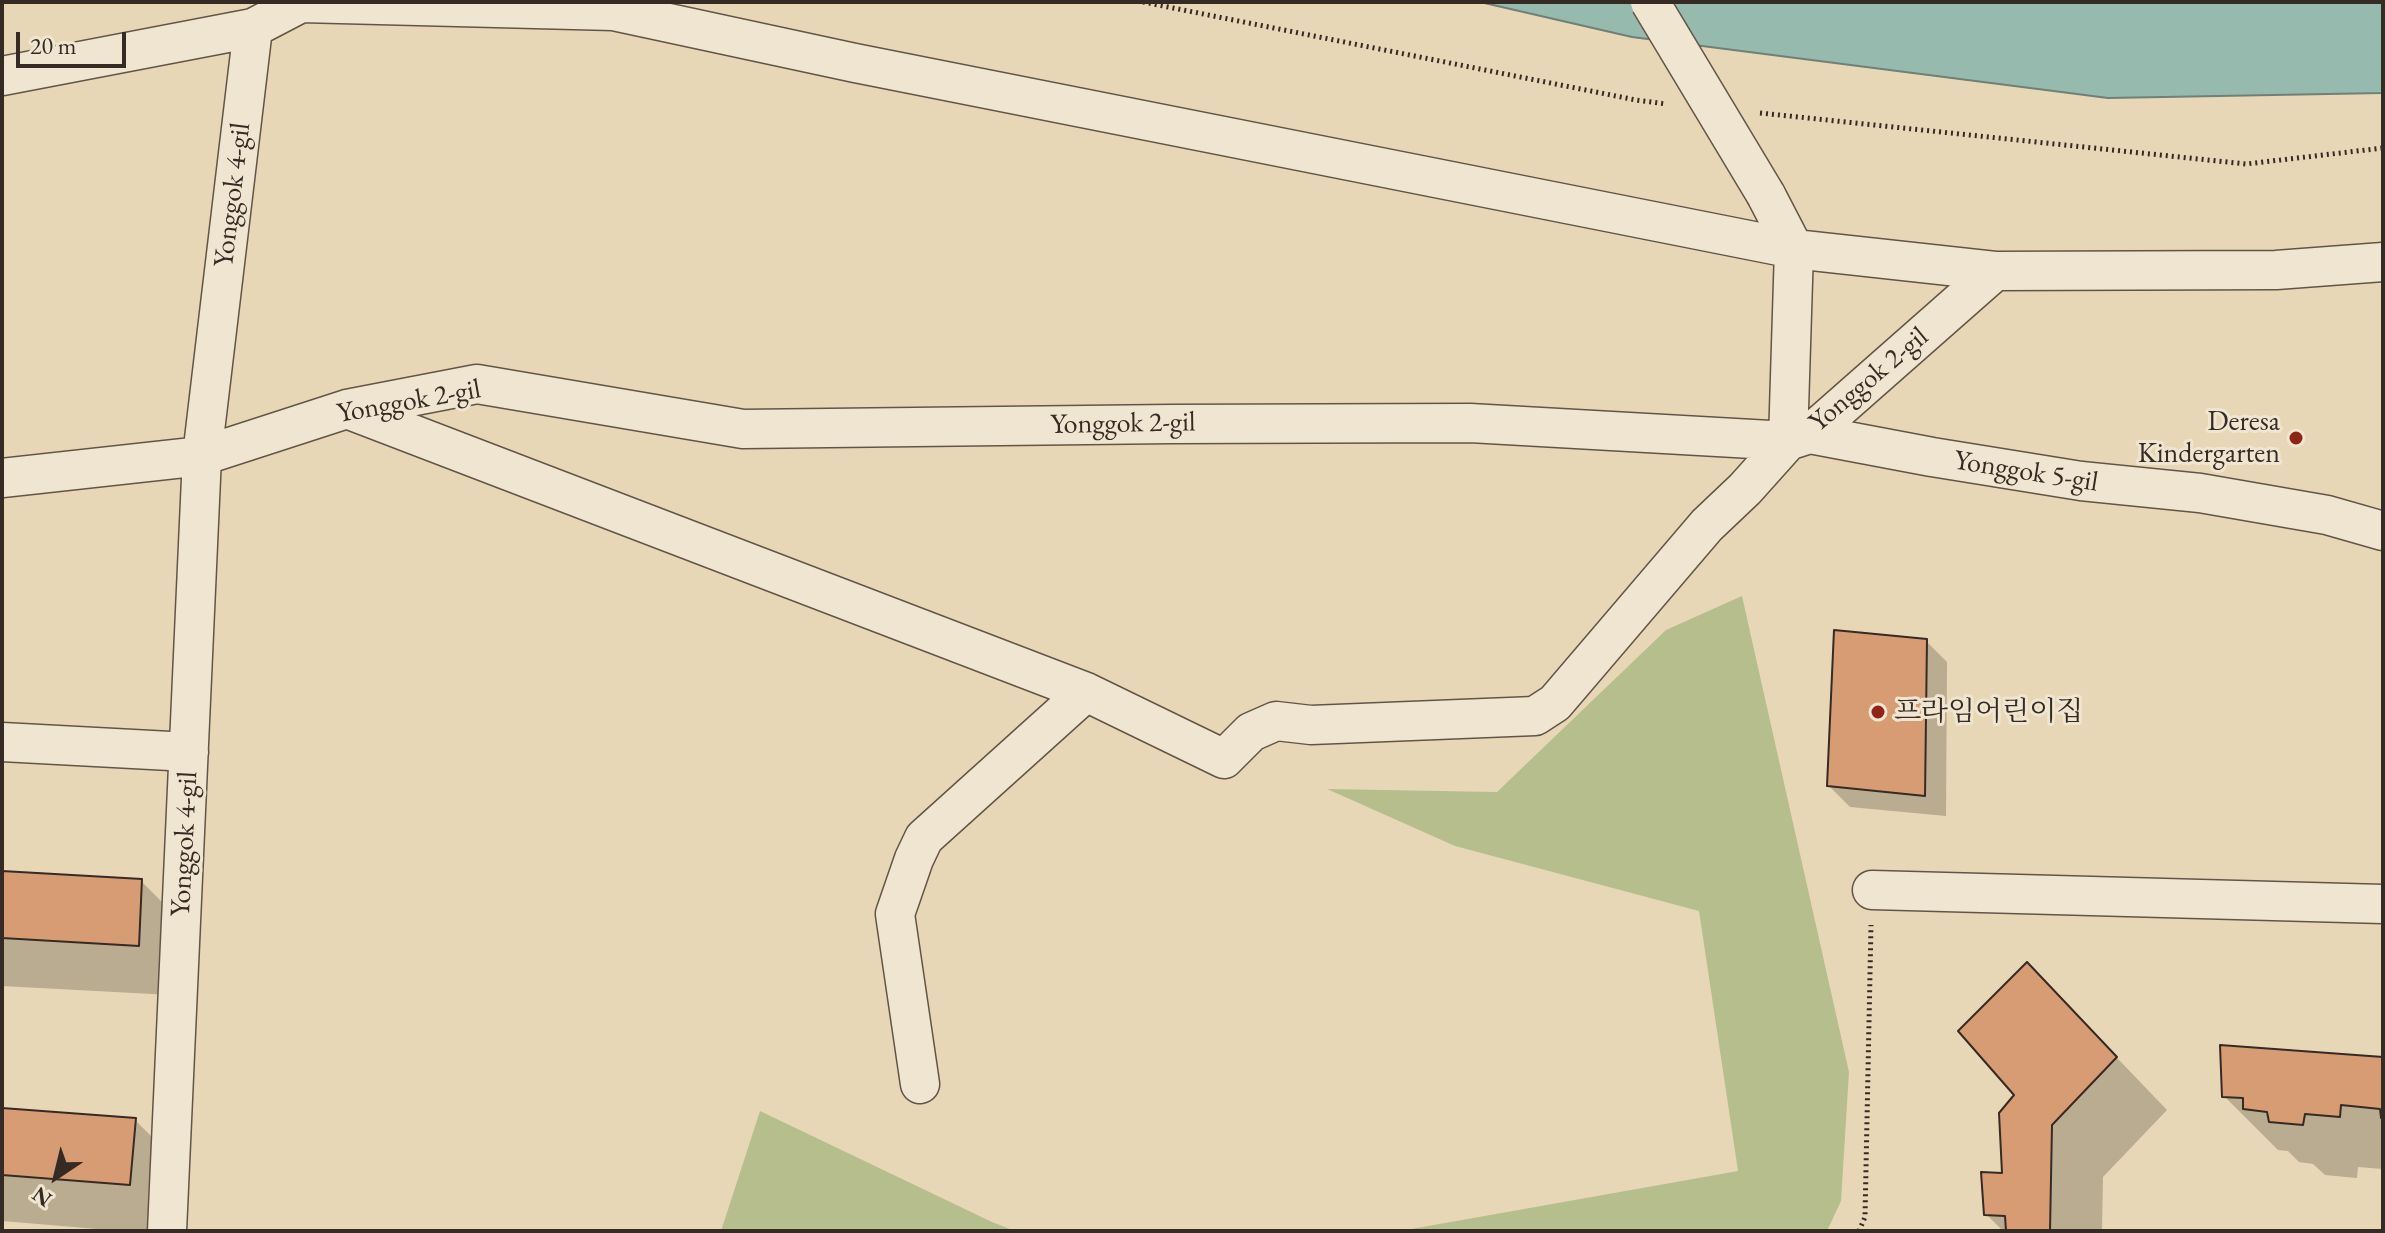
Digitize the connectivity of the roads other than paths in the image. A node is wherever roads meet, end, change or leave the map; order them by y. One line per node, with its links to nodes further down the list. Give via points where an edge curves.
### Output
1 (1650, 2): 4 (street, bridge)
2 (253, 28): 3 (street); 4 (street, via 301,3 613,11); 9 (street, Yonggok 4-gil)
3 (2, 76)
4 (1794, 249): 6 (street); 8 (street)
5 (2383, 262): 6 (street, via 2276,270)
6 (1995, 271): 8 (street, Yonggok 2-gil)
7 (347, 409): 8 (street, Yonggok 2-gil, via 477,384 743,429 1470,423); 9 (street, Yonggok 2-gil); 12 (street)
8 (1799, 438): 11 (street, Yonggok 5-gil, via 2081,481 2200,493 2327,515); 12 (street, via 1707,525 1555,703 1535,716 1311,725 1276,721 1251,732 1224,759)
9 (202, 456): 10 (street); 14 (street, Yonggok 4-gil)
10 (2, 478)
11 (2383, 531)
12 (1086, 692): 17 (street, via 924,838 914,859 895,914)
13 (2, 742): 14 (street)
14 (189, 752): 18 (street, Yonggok 4-gil)
15 (1872, 890): 16 (street)
16 (2383, 904)
17 (920, 1084)
18 (167, 1231)

